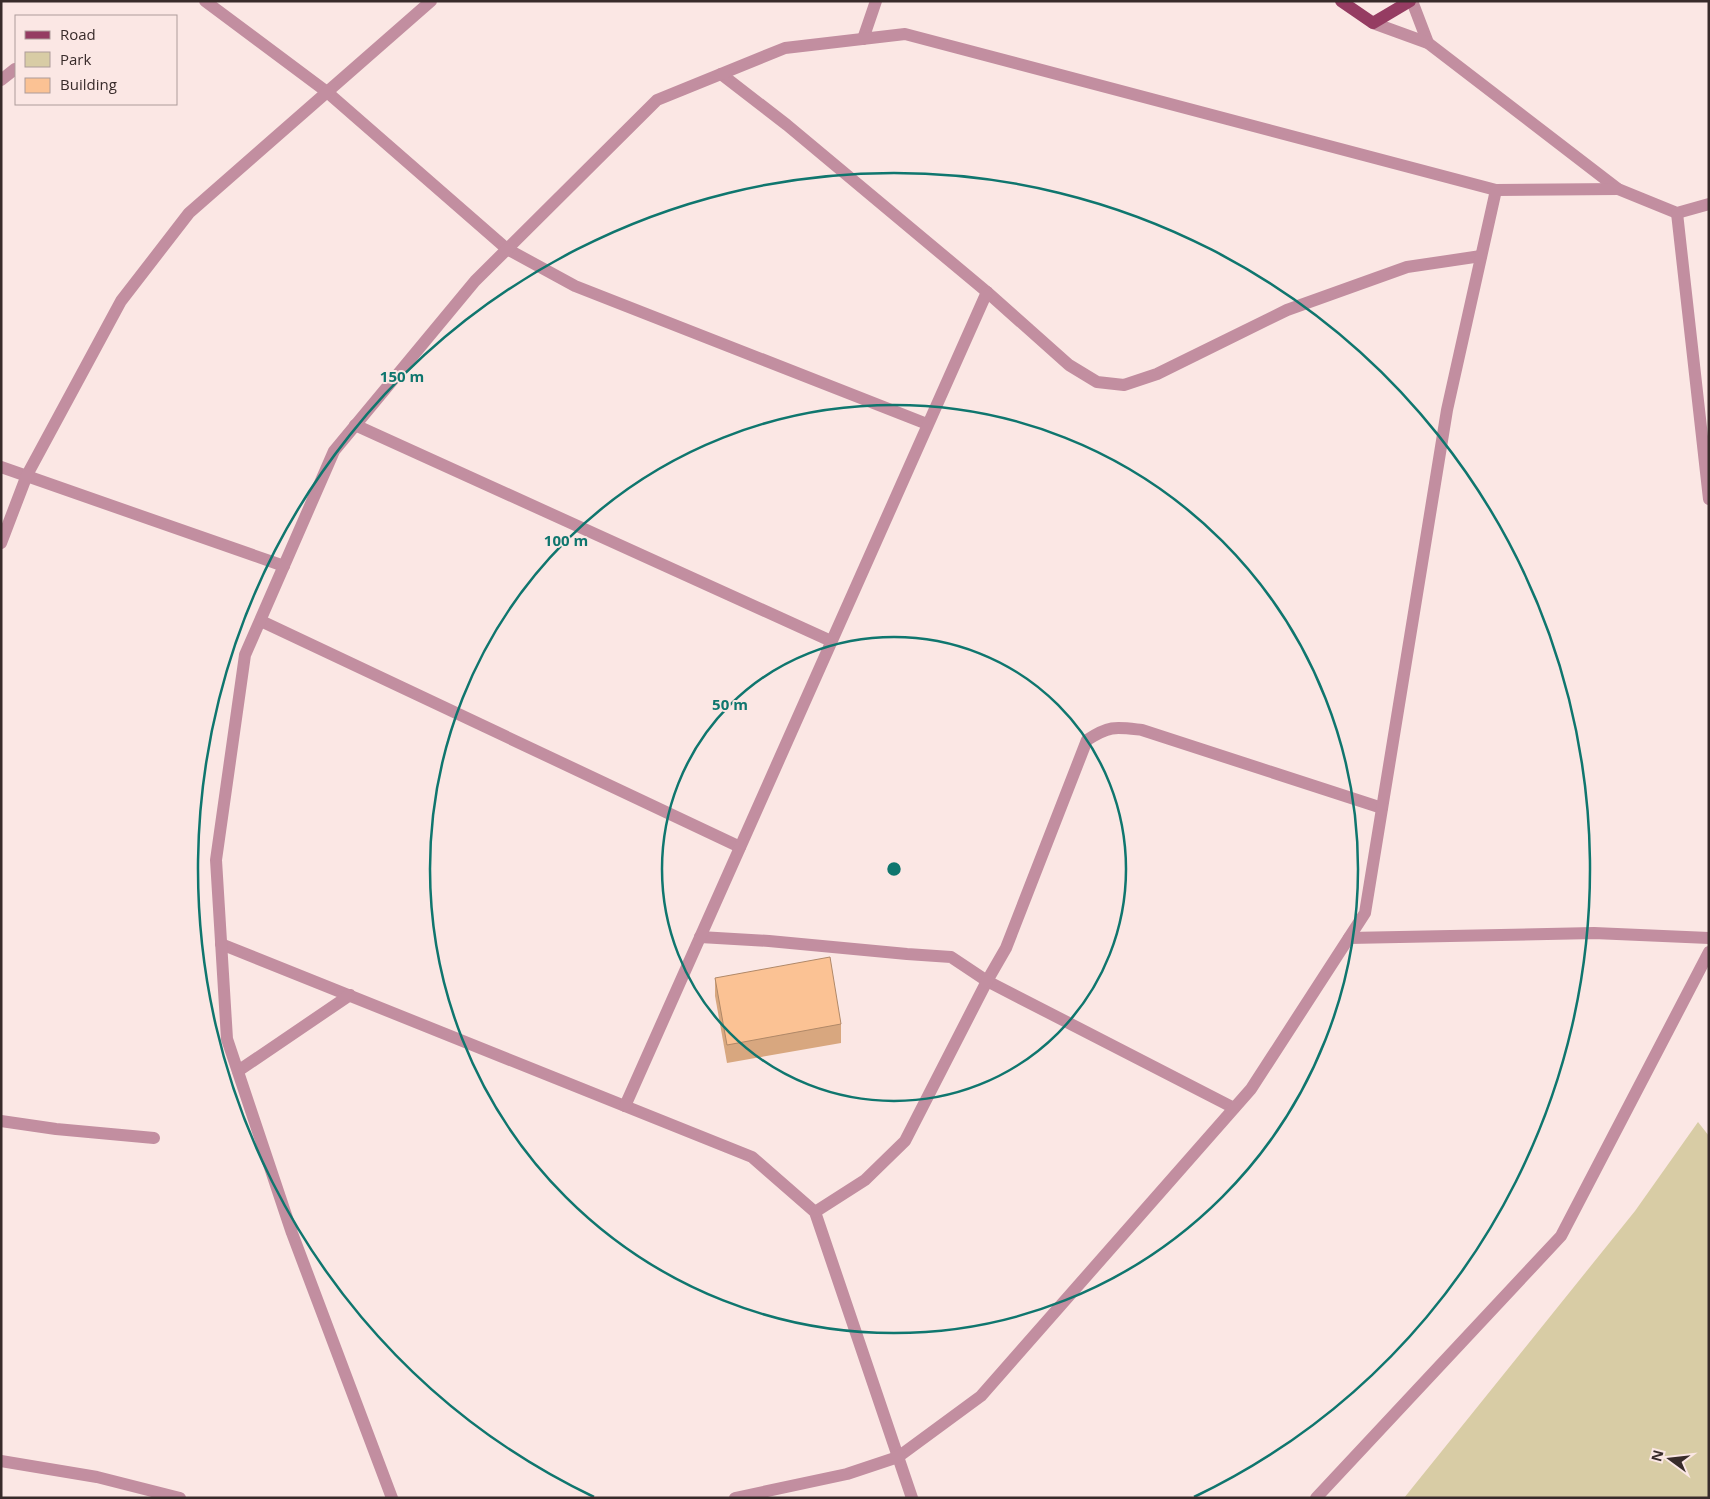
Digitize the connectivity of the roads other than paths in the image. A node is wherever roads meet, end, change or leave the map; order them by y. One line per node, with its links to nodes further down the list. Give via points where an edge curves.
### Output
1 (206, 1): 12 (street)
2 (431, 1): 12 (street)
3 (876, 1): 7 (street)
4 (1341, 1): 6 (main road)
5 (1411, 1): 6 (main road); 8 (street)
6 (1373, 23): 8 (street)
7 (863, 39): 10 (street, via 785,48); 14 (street, via 905,34)
8 (1428, 43): 13 (street)
9 (15, 69): 11 (street)
10 (721, 74): 17 (street, via 657,100); 19 (street)
11 (1, 80)
12 (326, 92): 17 (street); 23 (street, via 188,212 121,301)
13 (1618, 189): 14 (street); 16 (street)
14 (1496, 190): 18 (street)
15 (1709, 204): 16 (street)
16 (1677, 213): 24 (street)
17 (507, 249): 20 (street, via 575,286); 21 (street, via 475,282)
18 (1481, 256): 19 (street, via 1407,267 1287,310 1157,374 1124,385 1097,382 1069,365); 29 (street, via 1447,410)
19 (987, 292): 20 (street)
20 (927, 424): 28 (street)
21 (355, 425): 26 (street, via 334,451); 28 (street)
22 (1, 467): 23 (street)
23 (28, 475): 25 (street); 26 (street)
24 (1709, 499)
25 (1, 543)
26 (284, 566): 27 (street)
27 (260, 621): 30 (street); 34 (street, via 245,655 216,860)
28 (831, 641): 30 (street)
29 (1382, 808): 32 (street, via 1365,914); 36 (street, via 1142,730 1114,727 1101,731 1087,740 1006,948)
30 (740, 847): 31 (street)
31 (700, 937): 36 (street, via 950,957); 39 (street)
32 (1349, 938): 33 (street, via 1594,933); 40 (street, via 1251,1089)
33 (1709, 938)
34 (221, 944): 37 (street); 38 (street, via 227,1039)
35 (1709, 952): 50 (street, via 1561,1236)
36 (987, 981): 40 (street); 43 (street, via 905,1141 865,1180)
37 (350, 995): 38 (street); 39 (street)
38 (238, 1071): 47 (street, via 292,1233)
39 (625, 1106): 43 (street, via 752,1157)
40 (1234, 1108): 44 (street, via 981,1396)
41 (1, 1121): 42 (street)
42 (154, 1138)
43 (815, 1212): 44 (street)
44 (898, 1458): 48 (street, via 847,1474); 49 (street)
45 (1, 1461): 46 (street, via 97,1477)
46 (180, 1498)
47 (392, 1498)
48 (735, 1498)
49 (912, 1498)
50 (1316, 1498)

